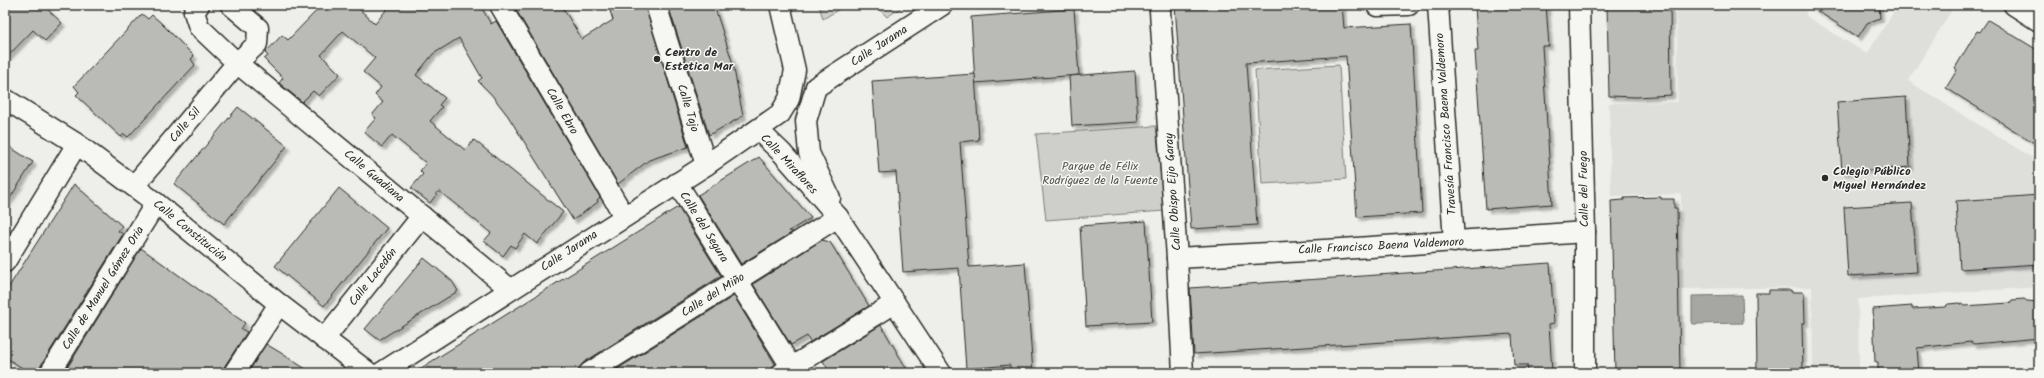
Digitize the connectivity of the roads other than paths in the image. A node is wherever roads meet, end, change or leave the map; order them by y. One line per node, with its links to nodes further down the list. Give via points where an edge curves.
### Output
1 (199, 5): 15 (street, Calle Guadiana, via 194,12 199,27)
2 (232, 5): 15 (street, Calle Sil, via 258,28 257,44)
3 (500, 5): 26 (street, Calle Ebro)
4 (656, 5): 21 (street, Calle Tajo)
5 (780, 5): 14 (street, Calle Miraflores)
6 (942, 5): 17 (street, Calle Jarama)
7 (1409, 5): 11 (street)
8 (1438, 5): 29 (street, Travesía Francisco Baena Valdemoro)
9 (1579, 5): 28 (street, Calle del Fuego)
10 (2014, 5): 13 (street)
11 (1377, 6)
12 (1160, 11): 30 (street, Calle Obispo Eijo Garay)
13 (2039, 21)
14 (787, 39): 16 (street, Calle Miraflores); 17 (street)
15 (237, 63): 23 (street, Calle Sil); 25 (street, Calle Guadiana)
16 (795, 70): 17 (street); 19 (street, Calle Miraflores, via 789,99 780,114)
17 (816, 87): 27 (street, Calle Miraflores, via 806,121 809,153)
18 (5, 99): 20 (street, Calle Constitución)
19 (758, 130): 21 (street, Calle Jarama); 27 (street, Calle Miraflores, via 782,153)
20 (78, 144): 23 (street, Calle Constitución); 31 (street)
21 (706, 164): 22 (street, Calle Jarama)
22 (676, 183): 26 (street, Calle Jarama); 32 (street, Calle del Segura)
23 (134, 186): 24 (street, Calle Constitución)
24 (156, 203): 35 (street, Calle Constitución); 38 (street, Calle de Manuel Gómez Oria)
25 (422, 216): 33 (street, Calle Guadiana); 36 (street, Calle Lacedón)
26 (624, 216): 33 (street, Calle Jarama)
27 (838, 217): 32 (street, Calle del Miño); 34 (street, Calle Miraflores)
28 (1585, 232): 29 (street, Calle Francisco Baena Valdemoro); 45 (street, Calle del Fuego)
29 (1454, 242): 30 (street, Calle Francisco Baena Valdemoro)
30 (1178, 258): 44 (street, Calle Obispo Eijo Garay)
31 (5, 262)
32 (737, 280): 37 (street, Calle del Segura); 42 (street, Calle del Miño)
33 (510, 289): 41 (street, Calle Jarama)
34 (895, 303): 37 (street); 43 (street, Calle Miraflores)
35 (279, 304): 36 (street, Calle Constitución); 39 (street)
36 (324, 339): 40 (street, Calle Constitución)
37 (789, 371)
38 (50, 373)
39 (234, 373)
40 (369, 373)
41 (381, 373)
42 (589, 373)
43 (941, 373)
44 (1183, 373)
45 (1585, 373)

